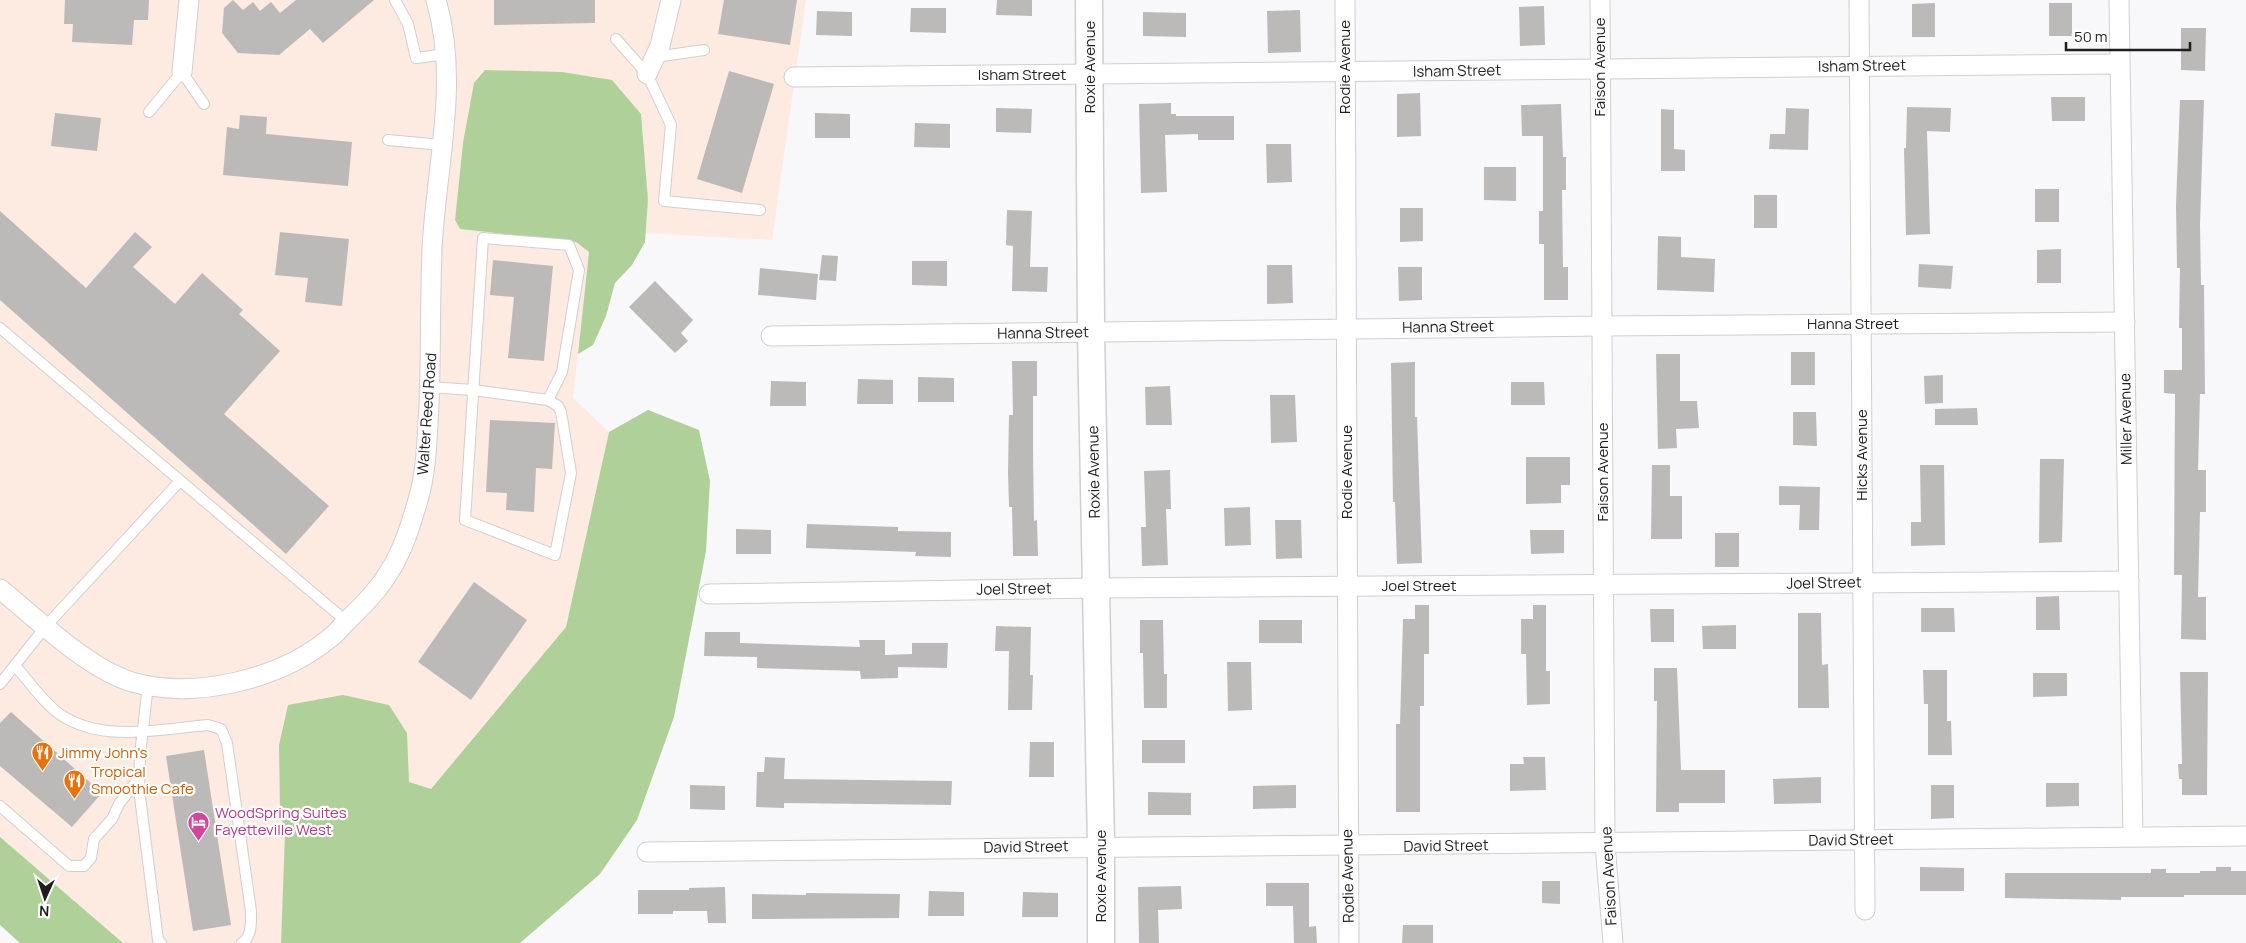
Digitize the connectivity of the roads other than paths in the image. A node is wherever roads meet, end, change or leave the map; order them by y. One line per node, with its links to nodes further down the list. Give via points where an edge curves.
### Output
1 (188, 0): 17 (street)
2 (395, 0): 12 (lane, via 408,24 416,58)
3 (436, 0): 12 (street, Walter Reed Road)
4 (671, 0): 14 (street, via 668,21)
5 (1089, 0): 19 (street, Roxie Avenue)
6 (1345, 0): 18 (street, Rodie Avenue)
7 (1600, 0): 16 (street, Faison Avenue)
8 (1859, 0): 15 (street, Hicks Avenue)
9 (2119, 0): 13 (street, Miller Avenue)
10 (616, 39): 14 (lane)
11 (704, 50): 14 (lane)
12 (447, 54): 24 (street, Walter Reed Road)
13 (2120, 64): 15 (street, Isham Street); 26 (street, Miller Avenue)
14 (651, 65): 25 (lane, via 671,125 664,201)
15 (1860, 66): 16 (street, Isham Street); 27 (street, Hicks Avenue)
16 (1600, 70): 18 (street, Isham Street); 28 (street, Faison Avenue)
17 (182, 72): 21 (lane); 22 (lane)
18 (1345, 73): 19 (street, Isham Street); 30 (street, Rodie Avenue)
19 (1090, 75): 20 (street, Isham Street); 31 (street, Roxie Avenue)
20 (794, 77)
21 (204, 104)
22 (149, 112)
23 (388, 140): 24 (lane)
24 (442, 145): 33 (street, Walter Reed Road, via 432,252)
25 (760, 210)
26 (2125, 322): 27 (street, Hanna Street); 37 (street, Miller Avenue)
27 (1861, 324): 28 (street, Hanna Street); 38 (street, Hicks Avenue)
28 (1602, 326): 30 (street, Hanna Street); 39 (street, Faison Avenue)
29 (0, 328): 36 (lane)
30 (1346, 329): 31 (street, Hanna Street); 40 (street, Rodie Avenue)
31 (1091, 332): 32 (street, Hanna Street); 41 (street, Roxie Avenue)
32 (771, 336)
33 (429, 387): 34 (lane); 44 (street, Walter Reed Road, via 424,469 419,498 407,534 390,571 373,595)
34 (473, 390): 35 (lane); 35 (lane, via 465,520 555,555 571,473 561,412); 35 (lane, via 483,238 569,245 579,270 562,372)
35 (548, 400)
36 (180, 480): 44 (lane); 45 (lane)
37 (2129, 581): 38 (street, Joel Street); 53 (street, Miller Avenue)
38 (1862, 583): 39 (street, Joel Street); 54 (street, Hicks Avenue)
39 (1604, 586): 40 (street, Joel Street); 55 (street, Faison Avenue)
40 (1347, 587): 41 (street, Joel Street); 57 (street, Rodie Avenue)
41 (1096, 588): 43 (street, Joel Street); 56 (street, Roxie Avenue)
42 (0, 589): 45 (street, Walter Reed Road)
43 (709, 594)
44 (346, 622): 48 (street, Walter Reed Road, via 332,638 307,654 280,669 251,679 191,687)
45 (46, 626): 46 (lane); 48 (street, Walter Reed Road, via 88,660 131,682)
46 (16, 667): 47 (lane); 49 (lane, via 59,714 81,727 119,732)
47 (0, 684)
48 (148, 685): 49 (lane)
49 (143, 731): 50 (lane); 61 (lane, via 208,725 221,729 227,743 251,911 250,928)
50 (139, 778): 51 (lane, via 112,819 94,839 91,858 84,866 69,866); 60 (lane, via 158,940)
51 (0, 806)
52 (2246, 836): 53 (street, David Street)
53 (2133, 837): 54 (street, David Street)
54 (1864, 840): 55 (street, David Street); 59 (street, Hicks Avenue)
55 (1605, 844): 57 (street, David Street); 64 (street, Faison Avenue)
56 (1101, 846): 57 (street, David Street); 58 (street, David Street); 62 (street, Roxie Avenue)
57 (1348, 847): 63 (street, Rodie Avenue)
58 (647, 852)
59 (1865, 910)
60 (161, 943)
61 (242, 943)
62 (1101, 943)
63 (1349, 943)
64 (1613, 943)

